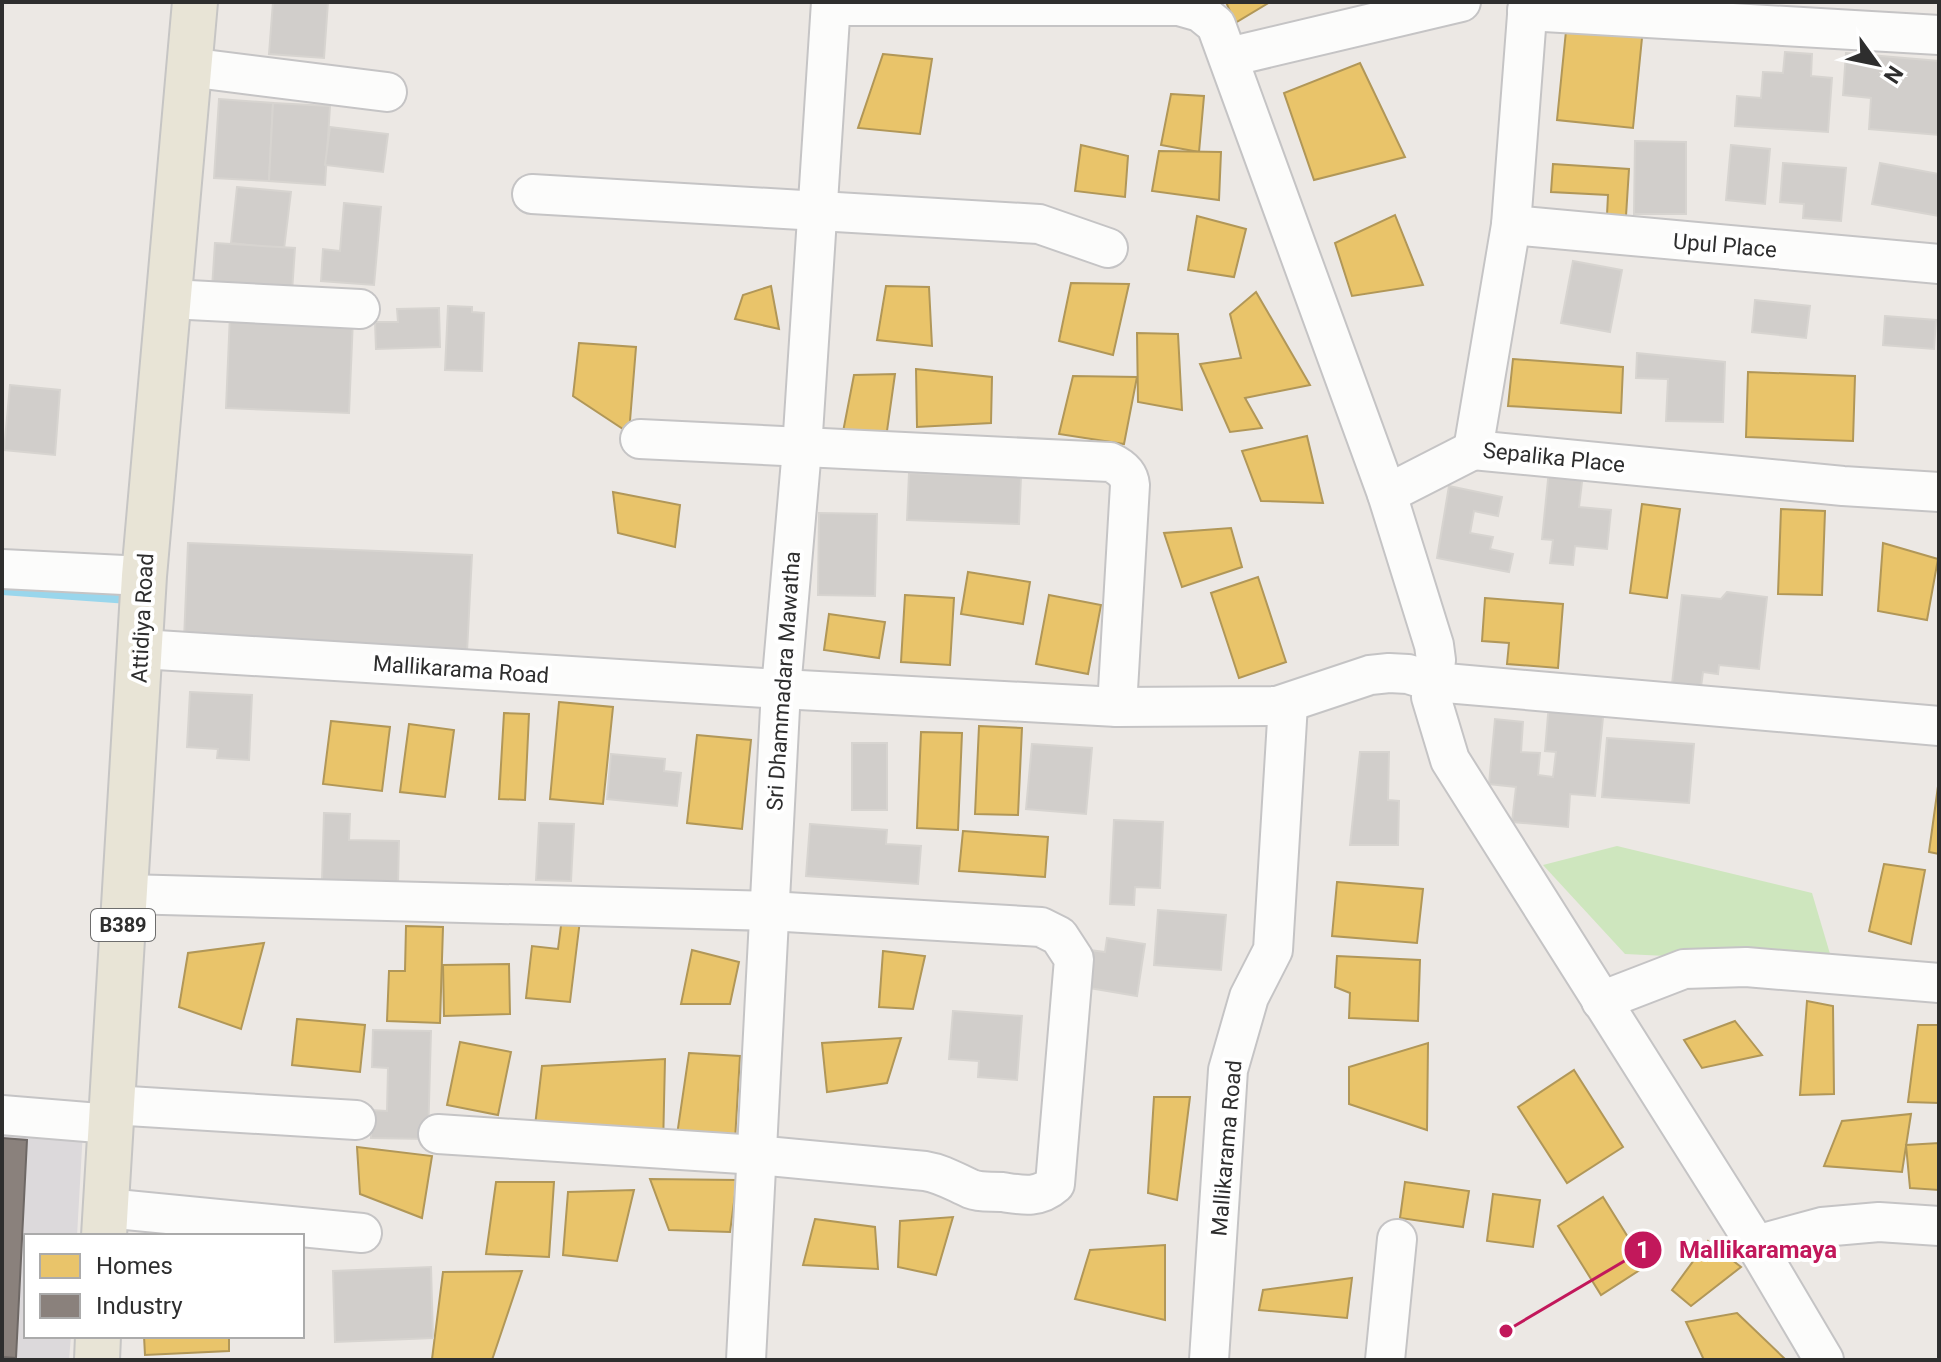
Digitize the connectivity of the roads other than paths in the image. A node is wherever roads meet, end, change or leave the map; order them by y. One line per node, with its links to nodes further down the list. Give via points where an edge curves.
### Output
1 (195, 2): 7 (main road, Attidiya Road / B389)
2 (1461, 2): 6 (street)
3 (831, 4): 6 (street, via 1179,6 1200,12 1216,25); 10 (street, Sri Dhammadara Mawatha)
4 (1527, 7): 5 (street); 11 (street, Sepalika Place)
5 (1939, 35)
6 (1229, 57): 20 (street)
7 (188, 67): 8 (street); 14 (main road, Attidiya Road / B389)
8 (387, 92)
9 (532, 194): 10 (street)
10 (818, 209): 12 (street, via 1039,224); 17 (street, Sri Dhammadara Mawatha)
11 (1511, 225): 13 (street, Upul Place); 18 (street, Sepalika Place)
12 (1108, 248)
13 (1939, 264)
14 (170, 299): 15 (street); 22 (main road, Attidiya Road / B389)
15 (360, 309)
16 (640, 439): 17 (street)
17 (802, 449): 24 (street, Sri Dhammadara Mawatha); 26 (street, via 1110,462 1124,471 1130,485)
18 (1473, 450): 19 (street, Sepalika Place); 20 (street)
19 (1939, 492)
20 (1387, 494): 23 (street, via 1434,645)
21 (2, 569): 22 (street, Mallikarama Road)
22 (142, 607): 24 (street, Mallikarama Road); 28 (main road, Attidiya Road / B389)
23 (1434, 682): 25 (street, Mallikarama Road, via 1408,674 1370,675); 27 (street, Mallikarama Road); 31 (street, via 1431,697 1450,760)
24 (781, 689): 26 (street, Mallikarama Road); 29 (street, Sri Dhammadara Mawatha)
25 (1288, 704): 26 (street, Mallikarama Road); 45 (street, Mallikarama Road, via 1273,950 1249,997 1228,1070)
26 (1117, 707)
27 (1939, 726)
28 (125, 894): 29 (street); 33 (main road, Attidiya Road / B389)
29 (769, 911): 36 (street, Sri Dhammadara Mawatha); 36 (street, via 1041,927 1059,936 1074,959 1055,1184 1049,1189 1022,1197 982,1192 925,1171)
30 (1939, 983): 31 (street, via 1746,967 1684,969)
31 (1601, 1001): 41 (street)
32 (2, 1115): 33 (street)
33 (111, 1115): 34 (street); 37 (main road, Attidiya Road / B389)
34 (356, 1120)
35 (438, 1134): 36 (street)
36 (757, 1155): 44 (street, Sri Dhammadara Mawatha)
37 (105, 1222): 39 (street)
38 (1939, 1226): 41 (street, via 1879,1222 1822,1227)
39 (362, 1233)
40 (1397, 1239): 46 (street)
41 (1756, 1245): 47 (street)
42 (98, 1338): 43 (main road)
43 (97, 1360)
44 (746, 1360)
45 (1209, 1360)
46 (1385, 1360)
47 (1824, 1360)

